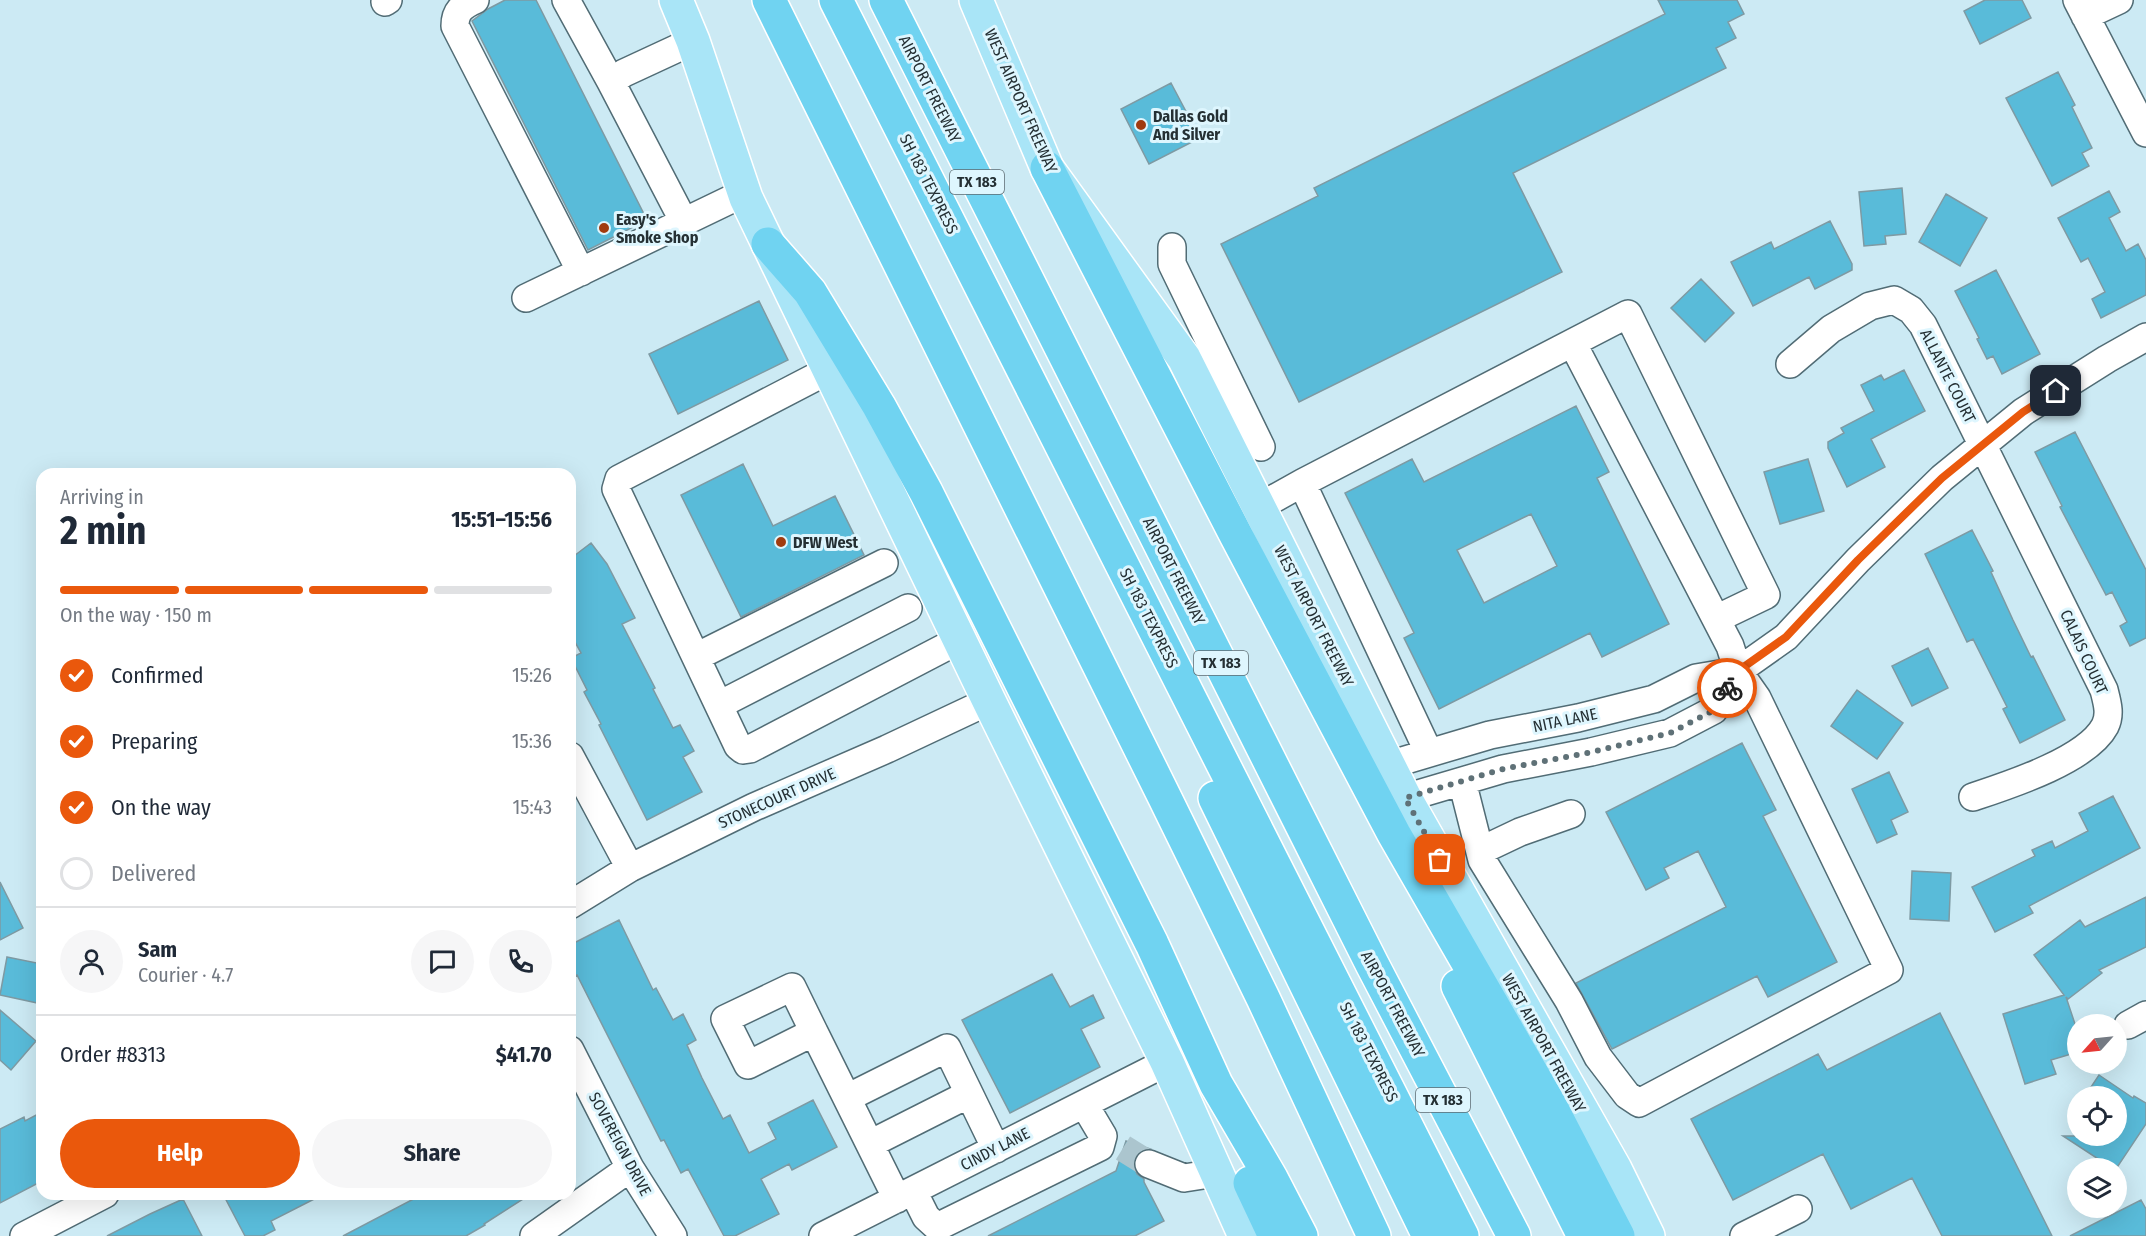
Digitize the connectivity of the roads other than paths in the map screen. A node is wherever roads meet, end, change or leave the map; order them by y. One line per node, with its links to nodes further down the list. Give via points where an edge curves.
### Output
1 (475, 0): 19 (street, via 462,6 455,16 455,26)
2 (566, 0): 12 (street)
3 (676, 0): 11 (main road)
4 (769, 0): 48 (highway)
5 (814, 0): 74 (highway, SH 183 TEXPRESS, via 1101,565)
6 (836, 0): 75 (highway, SH 183 TEXPRESS)
7 (886, 0): 76 (highway, AIRPORT FREEWAY / TX 183, via 1372,964)
8 (976, 0): 14 (main road, WEST AIRPORT FREEWAY)
9 (2119, 0): 10 (street)
10 (2081, 8): 13 (street)
11 (693, 41): 12 (street); 15 (main road)
12 (612, 82): 16 (street)
13 (2146, 133)
14 (1047, 168): 28 (main road, WEST AIRPORT FREEWAY, via 1184,358); 29 (highway)
15 (744, 193): 16 (street); 17 (main road)
16 (684, 222): 19 (street)
17 (768, 244): 24 (main road); 52 (highway, via 810,292 926,492 1152,944)
18 (1172, 247): 26 (street, via 1172,264)
19 (580, 272): 20 (street)
20 (526, 298)
21 (2146, 337): 25 (street, NITA LANE, via 2023,412)
22 (1573, 344): 27 (street); 32 (street); 32 (street, via 1628,314 1766,595)
23 (1790, 364): 25 (street, ALLANTE COURT, via 1832,329 1870,306 1894,300 1911,310 1923,326)
24 (829, 370): 33 (main road); 34 (street, via 619,478 616,484)
25 (1982, 444): 35 (street, NITA LANE, via 1874,544 1786,637); 42 (street, CALAIS COURT, via 2104,690 2109,708 2106,724 2094,740 2069,758)
26 (1261, 447)
27 (1302, 483): 28 (street); 38 (street)
28 (1259, 507): 39 (main road, WEST AIRPORT FREEWAY)
29 (1236, 535): 77 (highway, via 1384,840); 78 (highway, via 1394,834 1550,1105)
30 (884, 563): 34 (street)
31 (908, 608): 37 (street)
32 (1716, 619): 35 (street)
33 (959, 640): 36 (main road); 37 (street, via 750,749 738,746)
34 (696, 657): 37 (street)
35 (1738, 671): 38 (street, NITA LANE, via 1696,678 1654,699 1490,735); 41 (street, NITA LANE, via 1714,710 1670,733); 45 (street, via 1757,699 1889,970 1639,1102 1627,1095 1598,1057)
36 (989, 701): 46 (street, STONECOURT DRIVE, via 754,807); 51 (main road)
37 (719, 705)
38 (1429, 753): 39 (street, NITA LANE)
39 (1389, 765): 43 (main road, WEST AIRPORT FREEWAY)
40 (576, 767): 46 (street)
41 (1462, 781): 43 (street, NITA LANE); 45 (street)
42 (1973, 797)
43 (1405, 798): 79 (main road, WEST AIRPORT FREEWAY, via 1615,1169)
44 (1571, 814): 45 (street)
45 (1479, 851)
46 (630, 868): 47 (street, STONECOURT DRIVE)
47 (576, 901)
48 (1263, 998): 72 (highway); 73 (highway, via 1338,1101)
49 (814, 1032): 54 (street)
50 (576, 1062): 59 (street, SOVEREIGN DRIVE)
51 (1167, 1062): 55 (street, CINDY LANE); 60 (main road)
52 (1216, 1084): 70 (highway, via 1253,1190); 71 (highway)
53 (969, 1094): 54 (street, via 947,1048); 56 (street); 57 (street)
54 (847, 1098): 56 (street)
55 (1084, 1104): 57 (street, CINDY LANE); 61 (street, via 1113,1142 937,1227)
56 (870, 1144): 61 (street)
57 (996, 1149): 61 (street, CINDY LANE)
58 (1149, 1164): 60 (street, via 1184,1178)
59 (630, 1168): 66 (street); 67 (street, SOVEREIGN DRIVE)
60 (1216, 1173): 69 (main road)
61 (905, 1195): 68 (street, CINDY LANE)
62 (93, 1200): 65 (street)
63 (1798, 1209): 64 (street)
64 (1761, 1232)
65 (24, 1236)
66 (534, 1236)
67 (673, 1236)
68 (823, 1236)
69 (1245, 1236)
70 (1275, 1236)
71 (1301, 1236)
72 (1374, 1236)
73 (1404, 1236)
74 (1429, 1236)
75 (1462, 1236)
76 (1514, 1236)
77 (1584, 1236)
78 (1617, 1236)
79 (1648, 1236)

